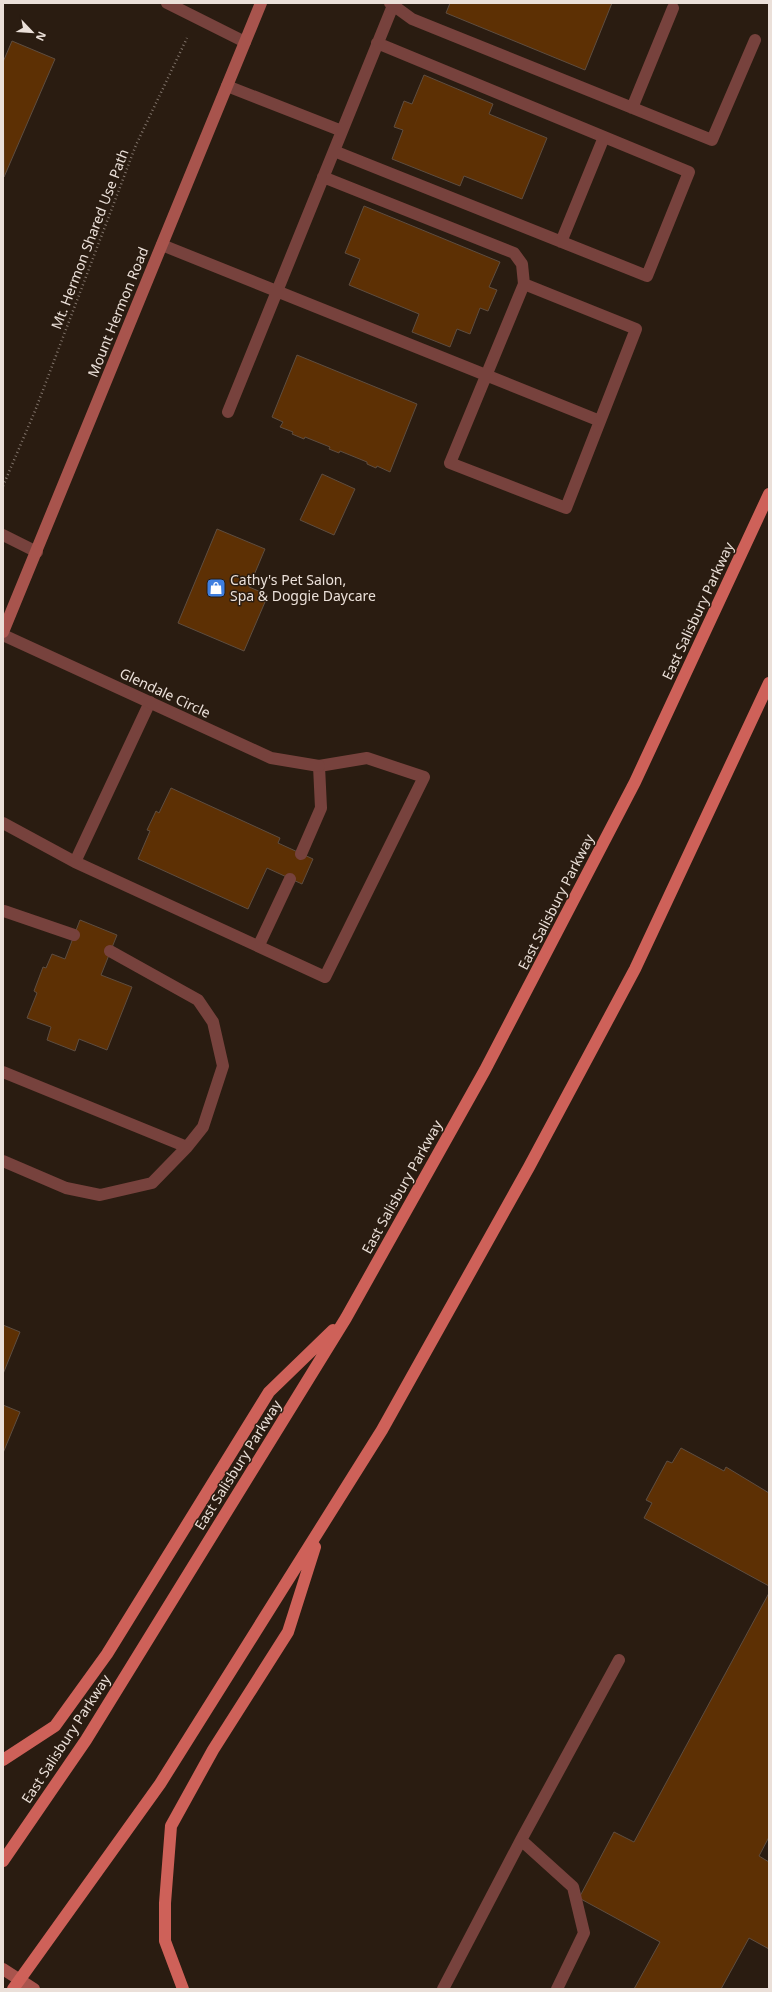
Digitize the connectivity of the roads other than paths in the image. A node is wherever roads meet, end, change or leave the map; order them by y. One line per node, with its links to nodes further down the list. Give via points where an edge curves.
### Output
1 (167, 3): 6 (street)
2 (261, 3): 6 (main road, Mount Hermon Road)
3 (392, 3): 7 (street); 9 (street, via 412,19)
4 (673, 8): 9 (street)
5 (755, 40): 9 (street, via 712,140)
6 (245, 42): 8 (main road, Mount Hermon Road)
7 (377, 43): 10 (street); 11 (street)
8 (227, 86): 10 (street); 15 (main road, Mount Hermon Road)
9 (632, 108)
10 (342, 131): 12 (street)
11 (604, 137): 14 (street); 14 (street, via 689,172 647,276)
12 (334, 151): 13 (street); 14 (street)
13 (323, 177): 16 (street, via 514,253 522,264); 17 (street)
14 (561, 242)
15 (162, 245): 17 (street); 23 (main road, Mount Hermon Road)
16 (524, 284): 18 (street); 20 (street, via 636,330)
17 (277, 291): 18 (street); 19 (street)
18 (486, 375): 20 (street); 20 (street, via 450,463 566,508)
19 (228, 412)
20 (600, 421)
21 (769, 494): 39 (main road, East Salisbury Parkway, via 635,782 485,1070)
22 (3, 535): 23 (street)
23 (37, 552): 24 (main road, Mount Hermon Road)
24 (3, 633): 26 (street, Glendale Circle)
25 (769, 683): 40 (main road, via 635,969 529,1167 386,1423)
26 (150, 702): 27 (street, Glendale Circle, via 271,758); 30 (street)
27 (319, 766): 29 (street, via 321,808); 34 (street, Glendale Circle, via 367,758 424,777 324,977)
28 (3, 823): 30 (street)
29 (301, 854)
30 (75, 862): 34 (street)
31 (290, 879): 34 (street)
32 (3, 912): 33 (street)
33 (74, 935)
34 (259, 945)
35 (110, 951): 37 (street, via 198,1000 212,1022 223,1066 203,1127)
36 (3, 1072): 37 (street)
37 (187, 1147): 38 (street, via 152,1183 100,1194 66,1188)
38 (3, 1161)
39 (346, 1318): 42 (main road, via 269,1392 107,1654 54,1726); 44 (main road, East Salisbury Parkway, via 86,1740)
40 (321, 1530): 46 (main road, via 160,1784); 48 (main road, via 288,1632 212,1750 171,1826 165,1902 165,1941)
41 (619, 1660): 43 (street)
42 (3, 1760)
43 (521, 1840): 49 (street); 50 (street, via 573,1887 584,1933)
44 (3, 1861)
45 (3, 1969): 46 (main road)
46 (17, 1985): 47 (main road)
47 (34, 1989)
48 (183, 1989)
49 (444, 1989)
50 (557, 1989)

